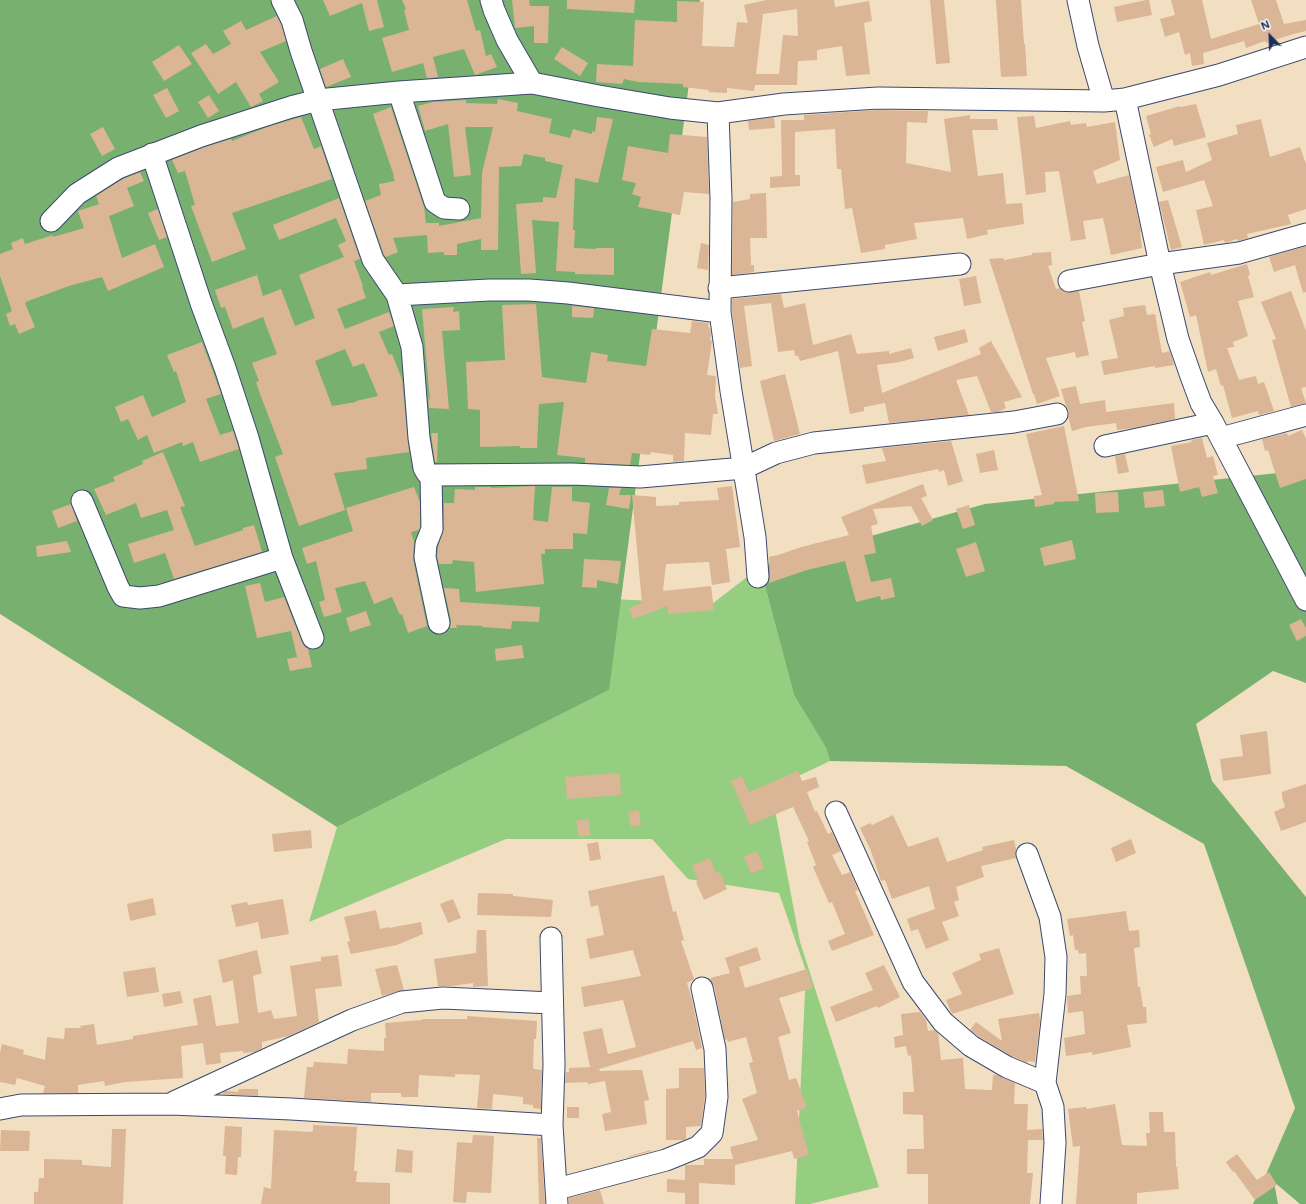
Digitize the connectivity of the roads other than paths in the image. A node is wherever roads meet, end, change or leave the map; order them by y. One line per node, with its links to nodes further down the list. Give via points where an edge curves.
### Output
1 (282, 0): 8 (street, via 292,20)
2 (491, 0): 5 (street, via 507,40)
3 (1078, 0): 9 (street)
4 (1306, 47): 7 (street, via 1219,75)
5 (532, 83): 6 (street); 10 (street, via 670,108)
6 (399, 92): 8 (street); 12 (street, via 435,202 444,208)
7 (1125, 99): 9 (street); 16 (street)
8 (318, 100): 11 (street); 19 (street, via 372,260)
9 (1104, 101): 10 (street, via 878,98 784,104)
10 (718, 113): 18 (street, via 721,199)
11 (152, 154): 13 (street, via 118,168 77,194); 28 (street, via 230,382)
12 (459, 209)
13 (51, 221)
14 (1306, 234): 16 (street, via 1239,253)
15 (960, 264): 18 (street)
16 (1160, 264): 17 (street); 23 (street, via 1187,366 1201,403)
17 (1069, 281)
18 (719, 288): 20 (street)
19 (397, 295): 20 (street, via 529,290); 26 (street, via 412,347 419,438 424,468)
20 (720, 312): 25 (street)
21 (1057, 414): 25 (street, via 1014,422 814,443 776,453)
22 (1306, 415): 23 (street)
23 (1217, 430): 24 (street); 30 (street)
24 (1105, 446)
25 (744, 468): 26 (street, via 640,477 572,474); 29 (street, via 756,537)
26 (431, 476): 31 (street, via 432,529 426,544 425,557)
27 (82, 501): 28 (street, via 123,596 159,596)
28 (282, 558): 32 (street)
29 (758, 577)
30 (1306, 600)
31 (439, 623)
32 (314, 638)
33 (836, 812): 38 (street, via 913,982 943,1022 971,1046 1007,1067)
34 (1027, 854): 38 (street, via 1050,917 1056,957 1055,994)
35 (551, 938): 37 (street)
36 (702, 988): 42 (street, via 715,1049 717,1097 712,1133 698,1146 666,1160)
37 (552, 1003): 39 (street, via 443,998 402,1002 352,1020); 41 (street)
38 (1045, 1083): 43 (street, via 1053,1107 1055,1143)
39 (171, 1104): 40 (street, via 21,1105); 41 (street)
40 (0, 1109)
41 (552, 1125): 42 (street)
42 (557, 1197)
43 (1051, 1204)

